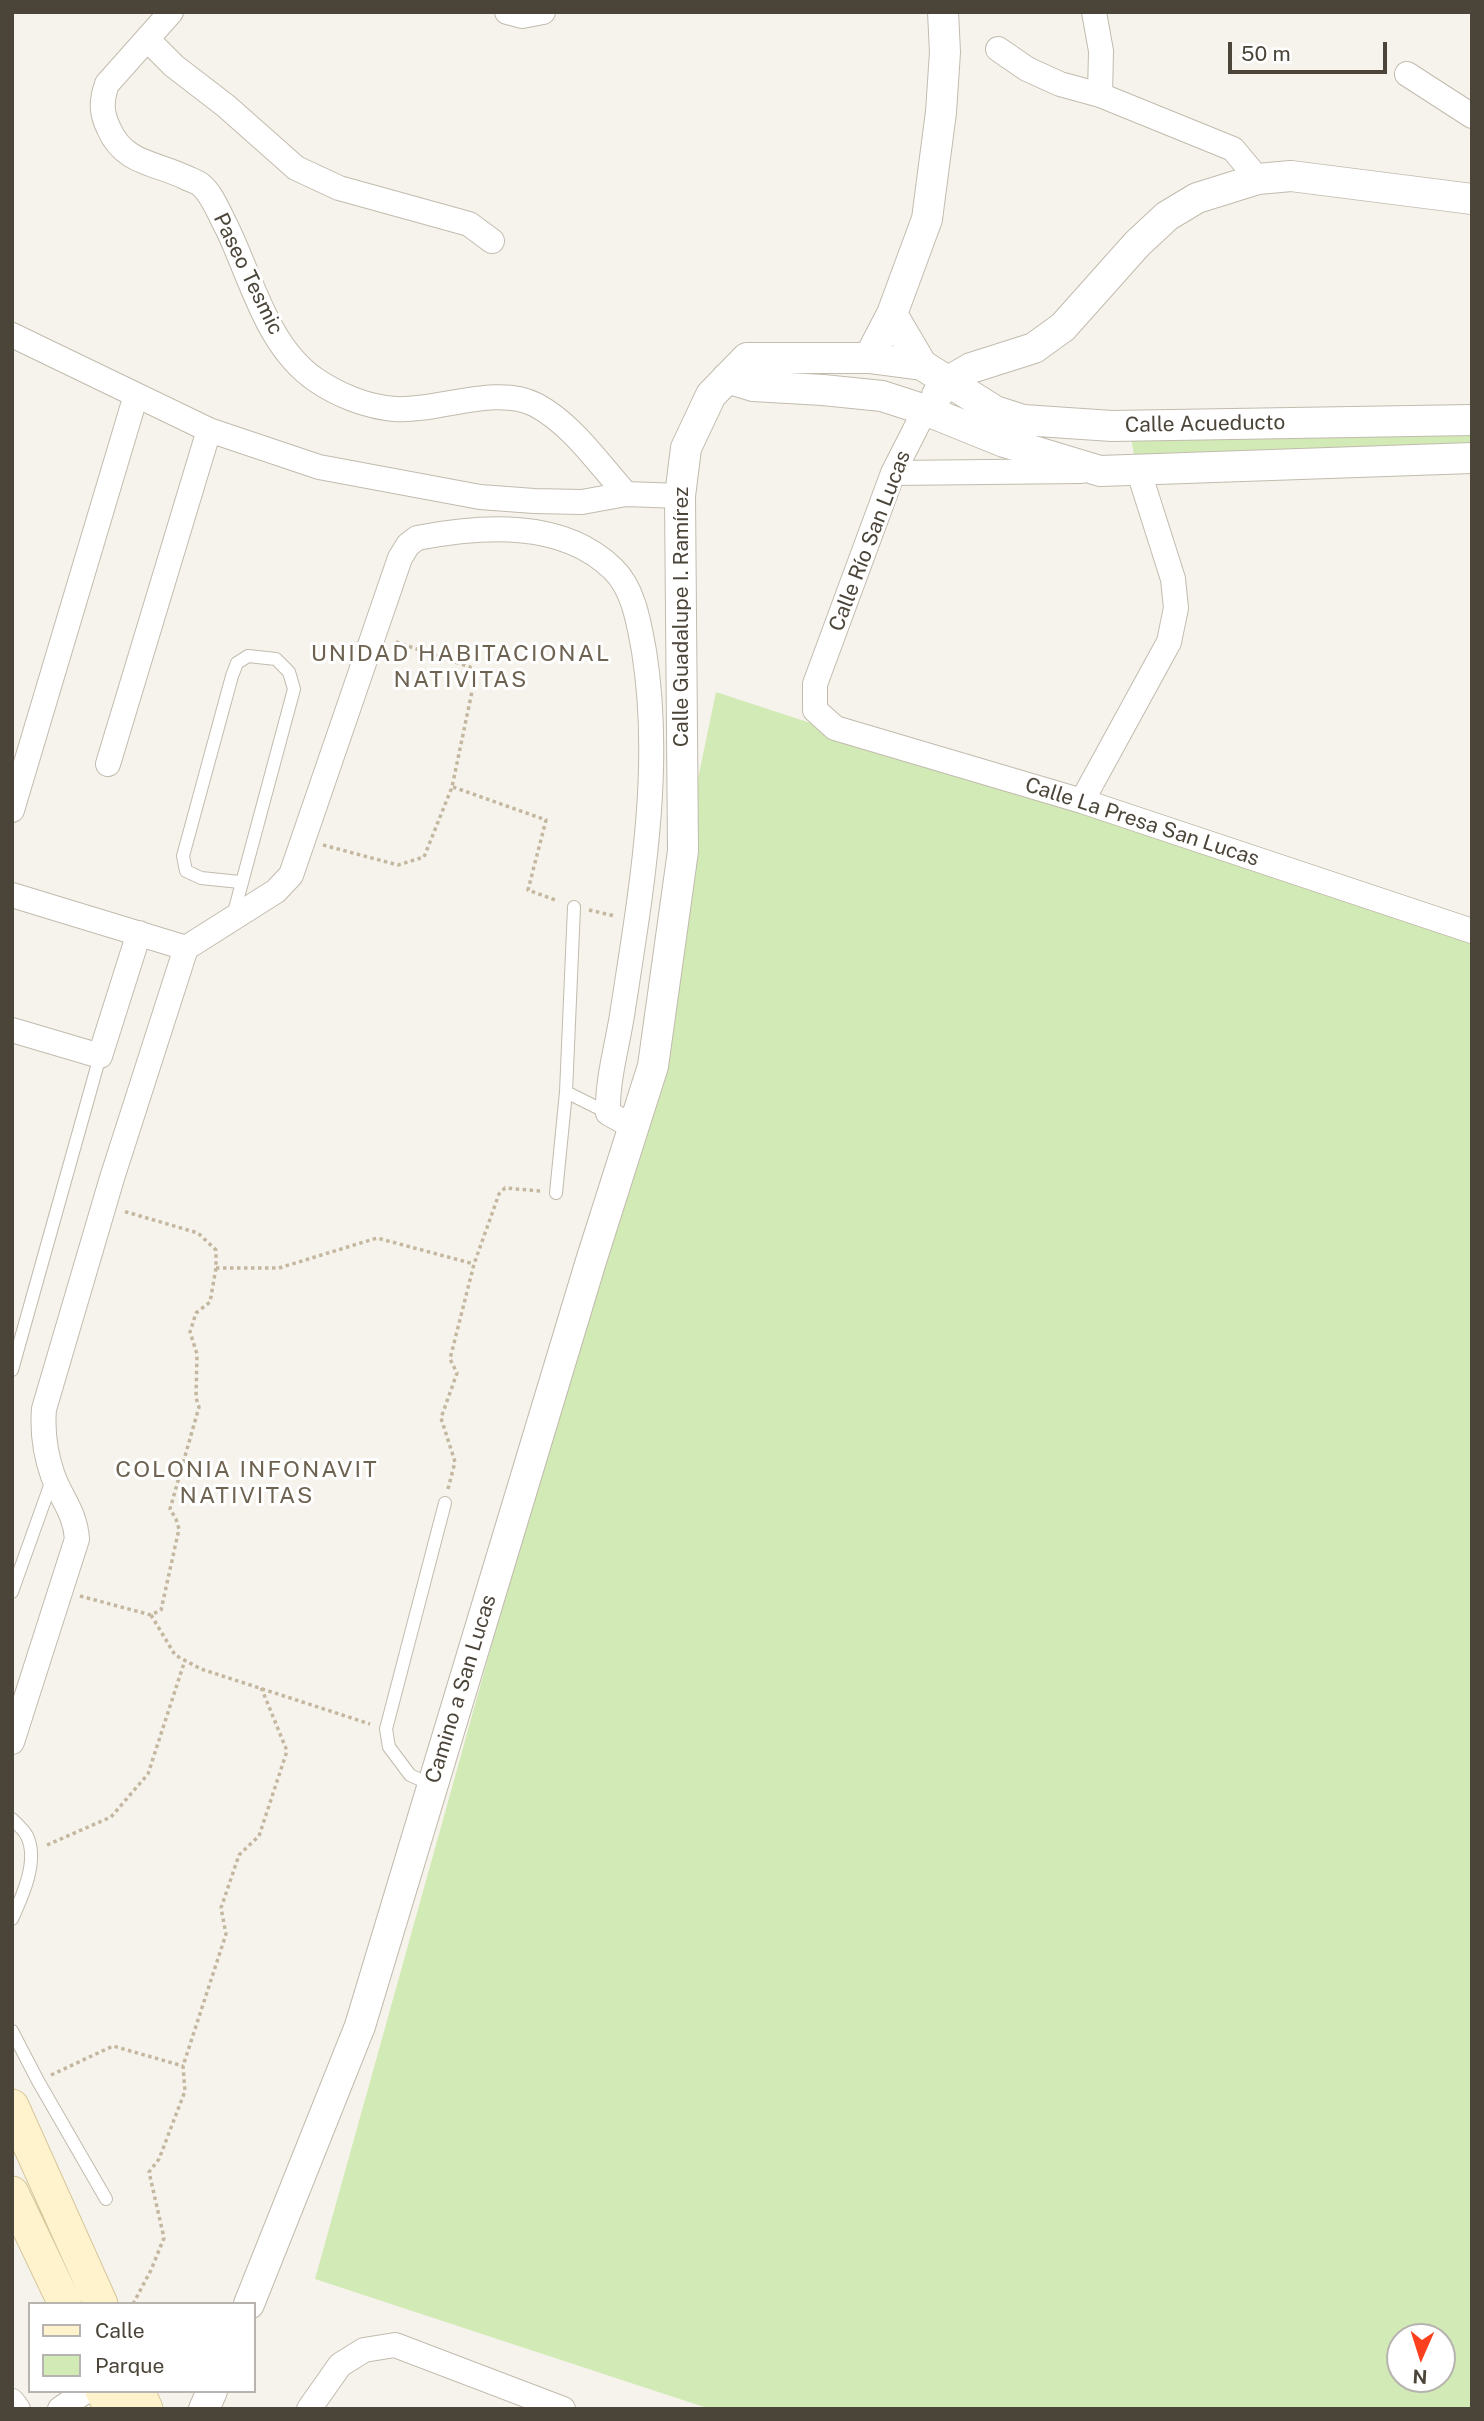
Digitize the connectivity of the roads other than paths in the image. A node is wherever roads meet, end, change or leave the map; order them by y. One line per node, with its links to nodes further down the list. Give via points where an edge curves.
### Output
1 (171, 12): 6 (street, Paseo Tesmic)
2 (507, 12): 3 (street, via 522,16)
3 (543, 12)
4 (943, 12): 14 (street, via 941,112 927,219)
5 (1094, 12): 9 (street, via 1101,51)
6 (147, 39): 13 (street, via 296,169 340,188 469,224); 30 (street, Paseo Tesmic, via 107,84 102,116 113,140 146,164 201,184 232,238 272,332 313,378 340,395 395,409 514,397 535,404 566,425)
7 (998, 49): 9 (street, via 1060,84)
8 (1406, 74): 10 (street)
9 (1100, 95): 11 (street, via 1233,149)
10 (1472, 116)
11 (1258, 179): 12 (street, via 1291,176); 20 (street, via 1198,198 1167,216 1063,327 1034,348 971,368)
12 (1472, 200)
13 (492, 241)
14 (892, 314): 17 (street); 18 (street)
15 (12, 335): 22 (street)
16 (828, 358): 17 (street, Calle Guadalupe I. Ramírez); 19 (street, Calle Guadalupe I. Ramírez, via 747,358); 21 (street)
17 (869, 358): 18 (street, Calle Guadalupe I. Ramírez)
18 (922, 365): 20 (street, Calle Guadalupe I. Ramírez)
19 (727, 378): 21 (street, Calle Acueducto, via 754,386); 31 (street, Calle Guadalupe I. Ramírez, via 710,395 686,448)
20 (947, 382): 23 (street, Calle Río San Lucas); 25 (street, Calle Acueducto, via 995,411 1023,420)
21 (823, 390): 23 (street, Calle Acueducto, via 882,396)
22 (136, 395): 26 (street); 35 (street)
23 (925, 410): 28 (street, Calle Acueducto, via 1004,442); 29 (street, Calle Río San Lucas)
24 (1472, 420): 25 (street, Calle Acueducto)
25 (1112, 426): 28 (street)
26 (209, 430): 30 (street, via 319,467 480,497 582,502); 33 (street)
27 (1472, 458): 28 (street, Calle Acueducto)
28 (1120, 470): 29 (street, Calle Acueducto); 34 (street, via 1173,579 1176,608 1170,642)
29 (893, 473): 32 (street, Calle Río San Lucas, via 815,684)
30 (626, 494): 31 (street)
31 (680, 496): 45 (street, Calle Guadalupe I. Ramírez, via 683,851)
32 (815, 710): 34 (street, Calle La Presa San Lucas, via 835,727)
33 (108, 764)
34 (1082, 801): 40 (street, Calle La Presa San Lucas)
35 (12, 810)
36 (240, 882): 36 (lane, via 186,871 183,856 232,676 237,663 248,656 276,659 289,672 294,689); 39 (lane)
37 (12, 895): 41 (street)
38 (574, 907): 46 (lane)
39 (233, 918): 42 (street); 47 (street, via 276,891 291,875 408,545 437,534 495,529 556,535 575,542 615,570 626,590 638,616 650,689 649,816 642,888 607,1094)
40 (1472, 931)
41 (139, 933): 42 (street); 44 (street)
42 (186, 948): 50 (street, via 44,1409 42,1436)
43 (12, 1030): 44 (street)
44 (100, 1056): 49 (lane)
45 (653, 1066): 47 (street, Camino a San Lucas)
46 (566, 1092): 47 (lane); 48 (lane)
47 (620, 1120): 54 (street, Camino a San Lucas)
48 (556, 1193)
49 (12, 1370)
50 (54, 1476): 52 (lane); 53 (street, via 76,1522 77,1539)
51 (444, 1503): 54 (lane, via 386,1729 389,1747 410,1775)
52 (12, 1592)
53 (12, 1742)
54 (432, 1785): 63 (street, Camino a San Lucas, via 360,2026)
55 (12, 1819): 56 (lane, via 27,1836 31,1852)
56 (12, 1919)
57 (12, 2031): 60 (lane)
58 (12, 2106): 62 (main road)
59 (12, 2193): 61 (main road)
60 (106, 2199)
61 (64, 2302)
62 (100, 2302)
63 (250, 2302)
64 (83, 2393): 70 (street)
65 (103, 2393): 71 (main road)
66 (139, 2393): 72 (main road)
67 (211, 2393): 73 (street)
68 (12, 2401): 69 (street)
69 (18, 2409)
70 (60, 2409)
71 (112, 2409)
72 (146, 2409)
73 (204, 2409)
74 (309, 2409): 75 (street, via 340,2365 364,2350 395,2345)
75 (563, 2409)

